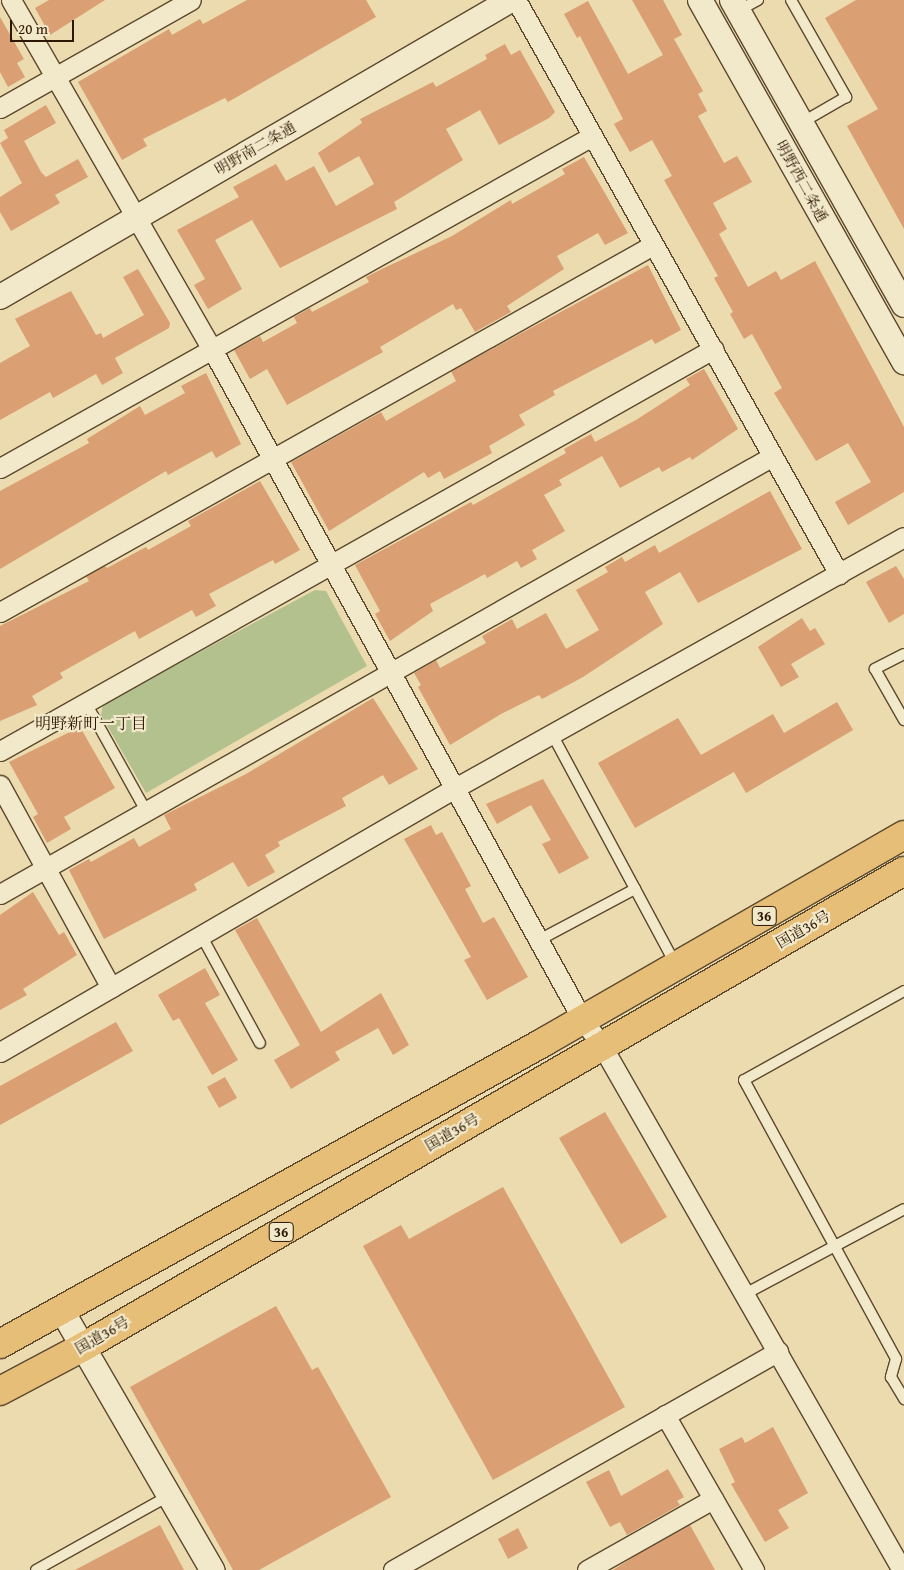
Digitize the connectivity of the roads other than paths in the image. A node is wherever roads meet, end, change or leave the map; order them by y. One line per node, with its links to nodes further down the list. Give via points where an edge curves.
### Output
1 (11, 0): 8 (street)
2 (191, 0): 8 (street)
3 (511, 0): 12 (street, 明野南二条通)
4 (516, 0): 11 (street)
5 (700, 0): 18 (street, 明野西二条通)
6 (791, 0): 10 (lane, via 846,97)
7 (743, 4): 10 (street, 明野西二条通)
8 (55, 78): 9 (street); 12 (street)
9 (0, 108)
10 (801, 123): 15 (street, 明野西二条通)
11 (592, 136): 13 (street); 17 (street)
12 (135, 218): 14 (street, 明野南二条通); 17 (street)
13 (653, 245): 16 (street); 19 (street)
14 (0, 296)
15 (904, 305)
16 (713, 349): 20 (street); 23 (street)
17 (213, 351): 19 (street); 21 (street)
18 (904, 362)
19 (271, 456): 23 (street); 25 (street)
20 (773, 456): 24 (street); 27 (street)
21 (0, 468)
22 (904, 537): 24 (street)
23 (332, 565): 27 (street); 28 (street)
24 (839, 574): 30 (street)
25 (0, 612)
26 (904, 654): 29 (lane, via 875,669)
27 (389, 671): 33 (street); 34 (street)
28 (86, 703): 31 (street); 34 (lane)
29 (904, 720)
30 (552, 734): 33 (street); 38 (lane)
31 (0, 751)
32 (0, 784): 36 (street)
33 (455, 788): 40 (street); 41 (street)
34 (146, 811): 36 (street)
35 (904, 835): 42 (highway, 国道36号 / 36)
36 (47, 868): 39 (street); 43 (street)
37 (904, 871): 47 (highway, 国道36号 / 36)
38 (635, 889): 41 (lane); 42 (lane)
39 (0, 894)
40 (201, 935): 43 (street); 46 (lane)
41 (539, 940): 45 (street)
42 (676, 966): 45 (highway, 国道36号 / 36)
43 (111, 988): 48 (street)
44 (904, 991): 50 (lane, via 744,1080)
45 (582, 1019): 47 (street); 52 (highway, 国道36号 / 36)
46 (260, 1043)
47 (602, 1046): 51 (street); 54 (highway, 国道36号 / 36)
48 (0, 1052)
49 (904, 1209): 50 (lane)
50 (834, 1247): 51 (lane); 57 (lane, via 896,1359 891,1377)
51 (745, 1294): 55 (street)
52 (61, 1309): 53 (highway, 国道36号 / 36); 54 (street)
53 (0, 1344)
54 (83, 1347): 56 (highway, 国道36号 / 36); 59 (street)
55 (778, 1351): 58 (street); 66 (street)
56 (0, 1391)
57 (904, 1399)
58 (665, 1415): 60 (street); 63 (street)
59 (170, 1495): 61 (lane); 62 (street)
60 (713, 1499): 64 (street); 65 (street)
61 (36, 1570)
62 (212, 1570)
63 (392, 1570)
64 (587, 1570)
65 (754, 1570)
66 (902, 1570)

